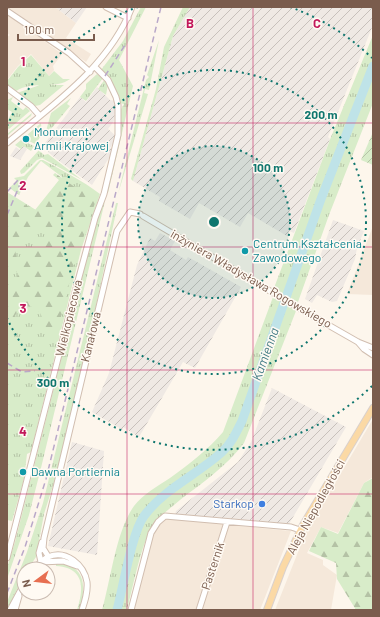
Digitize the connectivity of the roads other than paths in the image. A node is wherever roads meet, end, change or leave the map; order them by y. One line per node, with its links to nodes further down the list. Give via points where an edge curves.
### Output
1 (106, 7): 4 (street)
2 (132, 7): 4 (street)
3 (7, 11): 6 (street, via 69,53)
4 (128, 18): 5 (street, via 113,44)
5 (95, 67): 6 (street); 19 (street, Wielkopiecowa, via 110,82 118,105 118,135)
6 (90, 72): 8 (street)
7 (7, 88): 8 (street, via 31,106)
8 (39, 116): 9 (street)
9 (7, 143)
10 (117, 231): 11 (street, inżyniera Władysława Rogowskiego, via 130,212 142,215); 17 (street, Kanałowa)
11 (358, 342): 12 (street, inżyniera Władysława Rogowskiego); 13 (street, inżyniera Władysława Rogowskiego)
12 (373, 348)
13 (373, 355)
14 (373, 408): 16 (main road, Aleja Niepodległości)
15 (227, 522): 16 (street, via 291,527); 27 (street, via 165,516 158,522 151,533); 28 (street, Pasternik)
16 (300, 530): 29 (main road, Aleja Niepodległości, via 283,567)
17 (44, 538): 18 (street, Kanałowa); 21 (street, Kanałowa, via 40,548)
18 (44, 551): 20 (street); 22 (street, Kanałowa)
19 (7, 558)
20 (50, 559): 23 (street); 26 (street, via 61,555 68,557 81,569 87,586)
21 (41, 561)
22 (41, 561)
23 (44, 561)
24 (16, 599): 25 (street)
25 (10, 610)
26 (82, 610)
27 (130, 610)
28 (199, 610)
29 (268, 610)

